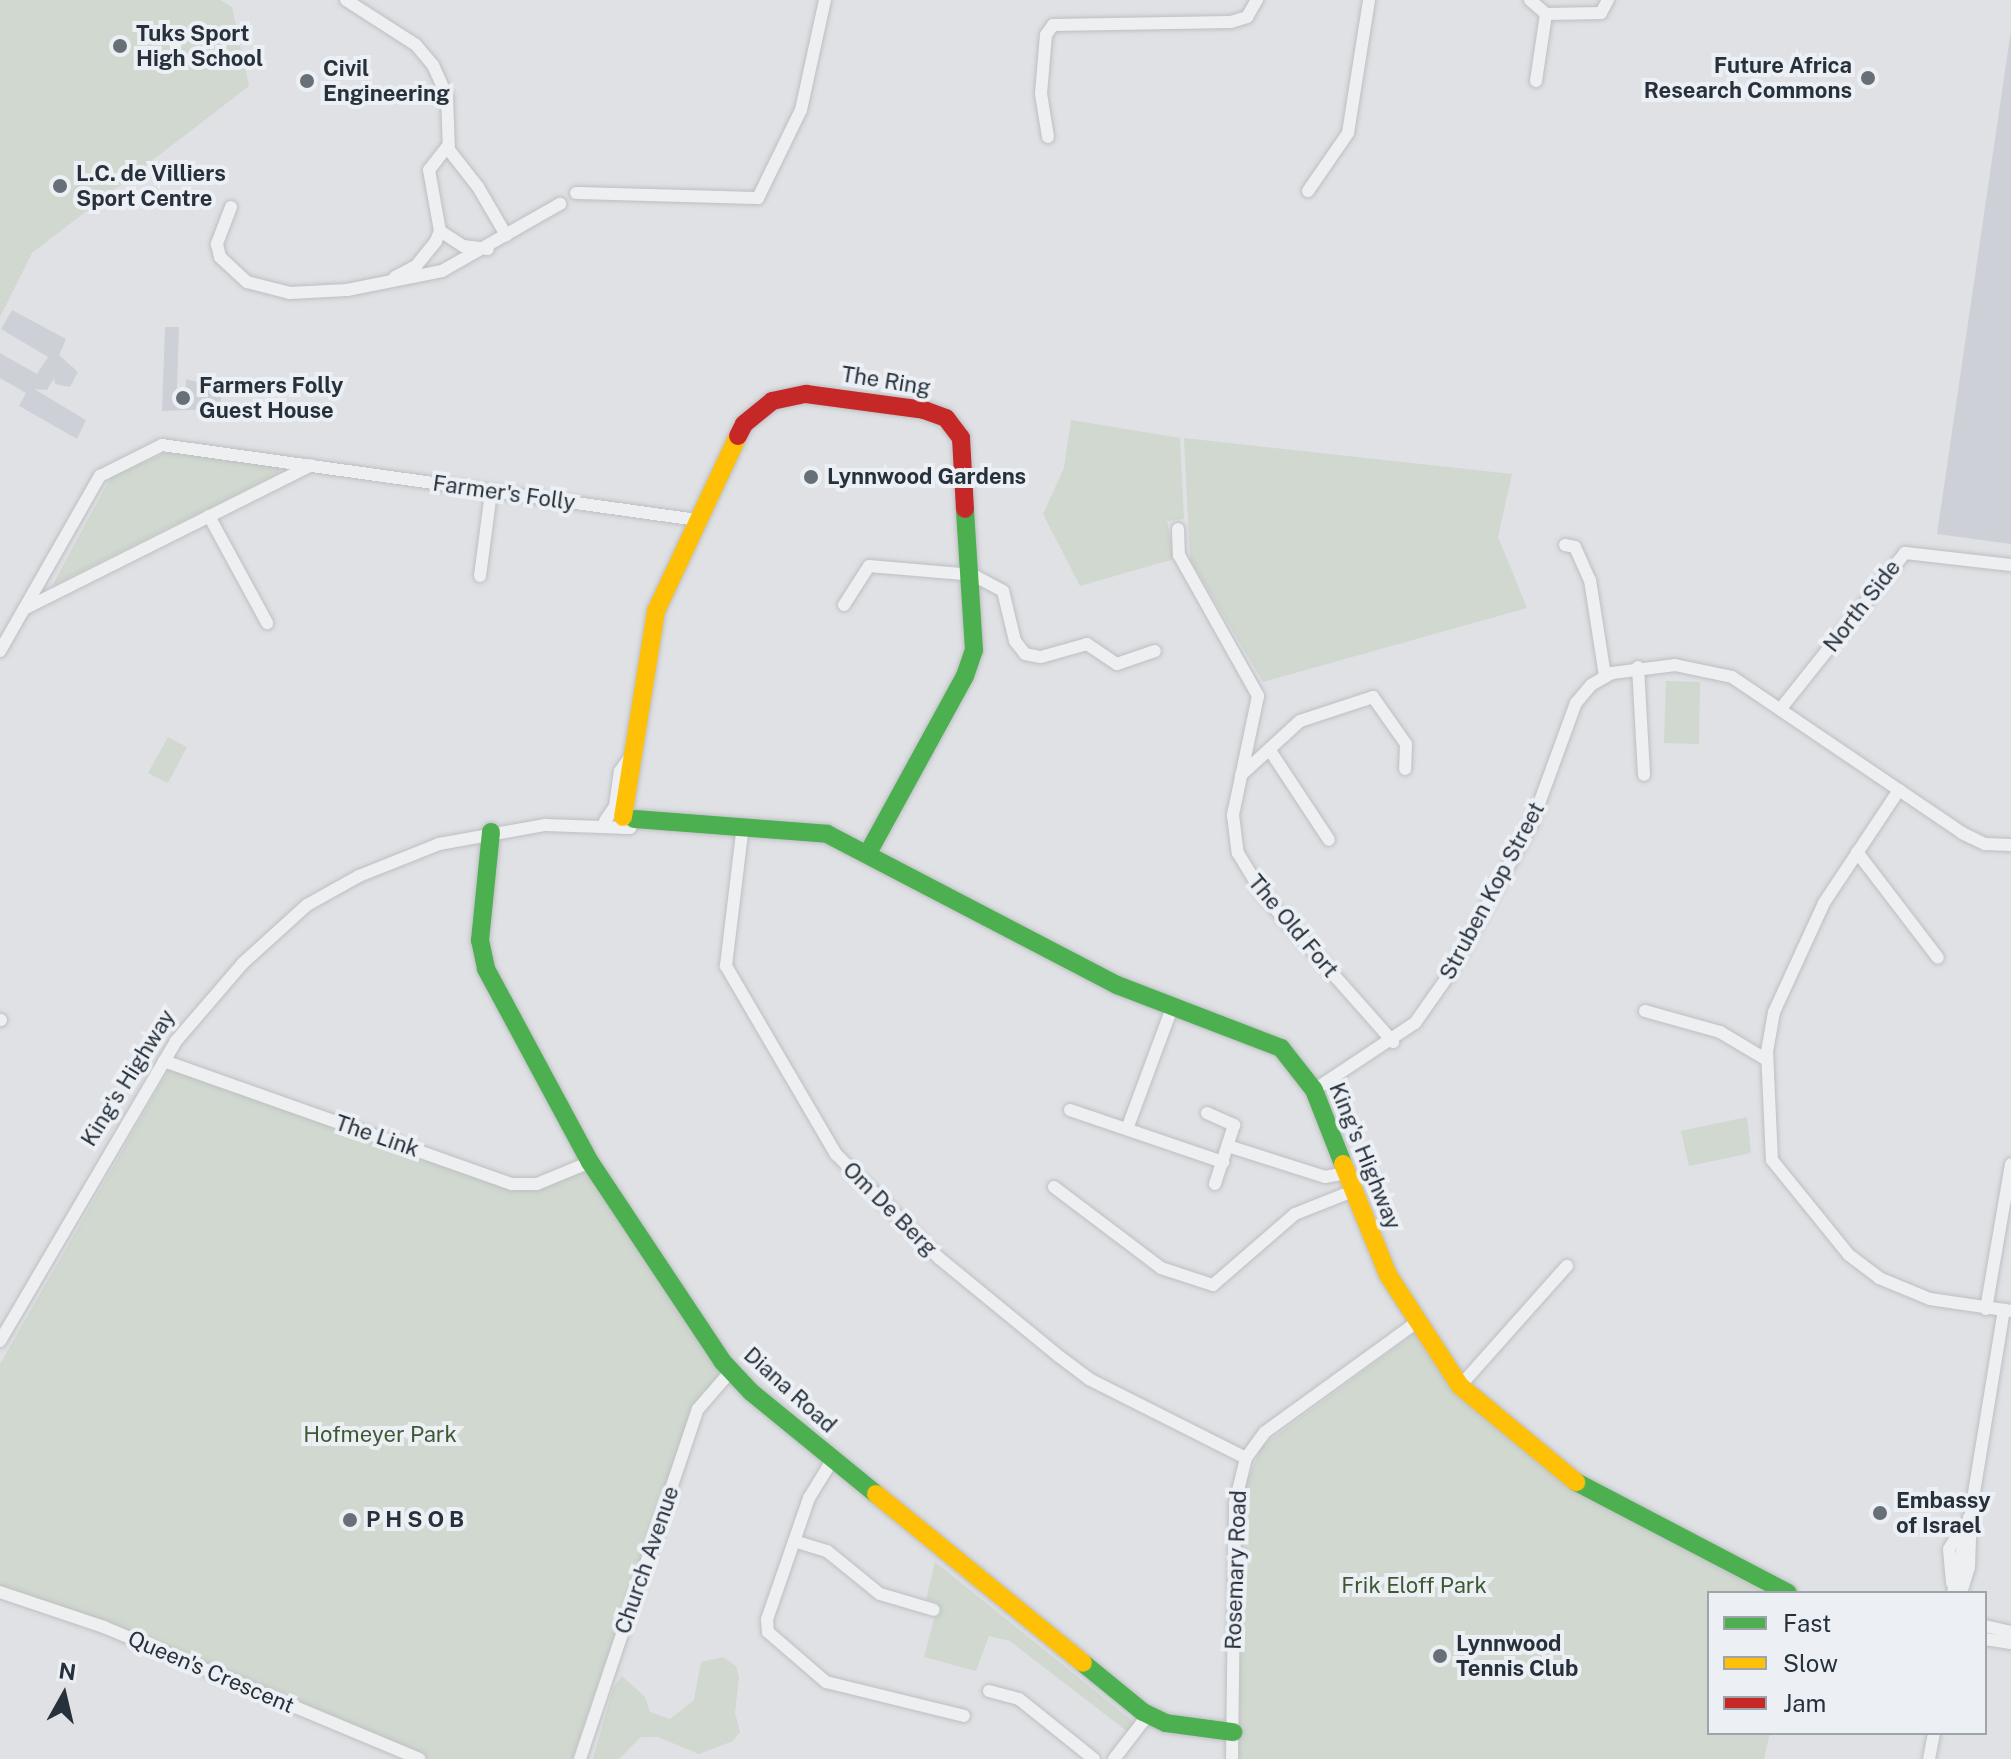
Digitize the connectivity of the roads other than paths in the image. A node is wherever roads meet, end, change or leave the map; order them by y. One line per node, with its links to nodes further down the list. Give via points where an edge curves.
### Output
1 (346, 0): 10 (street, via 426,55 447,96)
2 (825, 0): 12 (street, via 801,110 758,198)
3 (1257, 0): 9 (street, via 1247,17 1231,22 1053,25 1046,35 1041,94)
4 (1369, 0): 11 (street, via 1348,133)
5 (1530, 0): 7 (street)
6 (1608, 0): 7 (street, via 1601,13)
7 (1546, 14): 8 (street)
8 (1536, 81)
9 (1048, 137)
10 (448, 146): 15 (street, via 429,170); 16 (street)
11 (1308, 191)
12 (576, 193)
13 (560, 204): 16 (street)
14 (231, 207): 18 (street, via 218,251 247,282 290,293)
15 (440, 231): 17 (street, via 463,246); 18 (street, via 426,256)
16 (506, 235): 17 (street)
17 (488, 249): 18 (street, via 442,271)
18 (381, 284)
19 (311, 465): 20 (street, Farmer's Folly); 21 (street); 29 (street, Farmer's Folly, via 170,444 112,466 87,495)
20 (491, 492): 22 (street, Farmer's Folly); 27 (street)
21 (209, 516): 29 (street); 30 (street)
22 (697, 520): 26 (street, The Ring, via 738,432 772,401 820,395 924,410 942,415 959,433); 41 (street, The Ring, via 656,611)
23 (1178, 529): 38 (street, The Old Fort, via 1177,551 1188,575 1257,691 1256,719)
24 (1565, 545): 34 (street, via 1575,547 1590,580)
25 (2011, 565): 35 (street, North Side, via 1905,553)
26 (973, 575): 28 (street, via 869,566); 32 (street, via 1003,591 1015,641 1025,654 1041,657 1087,644 1117,664); 48 (street, The Ring, via 977,626 971,662)
27 (480, 576)
28 (844, 605)
29 (24, 609): 31 (street, Farmer's Folly)
30 (267, 623)
31 (0, 651)
32 (1155, 651)
33 (1638, 667): 34 (street, Struben Kop Street); 35 (street, Struben Kop Street, via 1715,671); 39 (street)
34 (1605, 676): 52 (street, Struben Kop Street, via 1584,692 1571,713 1532,823 1448,976 1415,1023)
35 (1782, 707): 40 (street, Struben Kop Street)
36 (1271, 752): 37 (street, via 1292,727 1316,712 1353,708 1373,697 1406,744); 38 (street); 45 (street)
37 (1405, 769)
38 (1241, 775): 52 (street, The Old Fort, via 1232,823 1247,873)
39 (1644, 775)
40 (1899, 790): 46 (street, Struben Kop Street, via 1975,840); 47 (street)
41 (625, 821): 42 (street, King's Highway); 42 (street, King's Highway); 43 (street, King's Highway)
42 (576, 825): 44 (street, King's Highway)
43 (743, 825): 48 (street, King's Highway, via 827,834); 74 (street, Om De Berg, via 726,966 836,1154 939,1258 1089,1379)
44 (491, 832): 54 (street, King's Highway, via 408,854 307,905 208,1000); 60 (street, Diana Road, via 480,926 484,963)
45 (1329, 840)
46 (2011, 845)
47 (1857, 852): 49 (street); 53 (street, via 1824,903 1777,1004)
48 (868, 853): 50 (street, King's Highway, via 1117,985)
49 (1938, 958)
50 (1173, 1005): 55 (street, King's Highway, via 1271,1041 1296,1063); 58 (street)
51 (1645, 1011): 53 (street, via 1720,1032)
52 (1393, 1042): 55 (street, Struben Kop Street)
53 (1767, 1060): 68 (street, via 1775,1166 1843,1248 1893,1286)
54 (164, 1061): 60 (street, The Link, via 512,1184 549,1181); 71 (street, King's Highway)
55 (1314, 1090): 63 (street, King's Highway)
56 (1070, 1110): 58 (street)
57 (1207, 1113): 59 (street, via 1234,1124)
58 (1127, 1129): 61 (street)
59 (1228, 1146): 61 (street); 63 (street, via 1325,1177)
60 (590, 1162): 72 (street, Diana Road)
61 (1223, 1162): 64 (street)
62 (2011, 1164): 68 (street)
63 (1346, 1173): 66 (street, King's Highway)
64 (1215, 1184)
65 (1054, 1187): 66 (street, via 1161,1268 1213,1285 1295,1214)
66 (1353, 1191): 70 (street, King's Highway, via 1383,1265)
67 (1567, 1266): 73 (street)
68 (1986, 1309): 69 (street)
69 (2007, 1311): 78 (street)
70 (1417, 1322): 73 (street, King's Highway); 74 (street, Rosemary Road, via 1265,1432)
71 (0, 1341)
72 (731, 1371): 75 (street, Diana Road); 91 (street, Church Avenue, via 707,1395 693,1423)
73 (1460, 1386): 77 (street, King's Highway, via 1567,1477)
74 (1246, 1458): 88 (street, Rosemary Road, via 1235,1503)
75 (833, 1459): 76 (street, via 809,1498); 86 (street, Diana Road)
76 (794, 1541): 80 (street, via 827,1551 883,1595); 87 (street, via 766,1622 770,1635 826,1682)
77 (1784, 1591)
78 (1956, 1591)
79 (0, 1592): 90 (street, Queen's Crescent, via 104,1627)
80 (934, 1610)
81 (1987, 1626): 82 (street)
82 (2011, 1632)
83 (1987, 1639): 84 (street)
84 (2011, 1643)
85 (989, 1691): 92 (street, via 1019,1699)
86 (1148, 1715): 88 (street, Diana Road); 93 (street)
87 (964, 1716)
88 (1233, 1732): 94 (street, Rosemary Road)
89 (1934, 1735): 95 (street)
90 (419, 1759)
91 (580, 1759)
92 (1094, 1759)
93 (1114, 1759)
94 (1232, 1759)
95 (1929, 1759)

